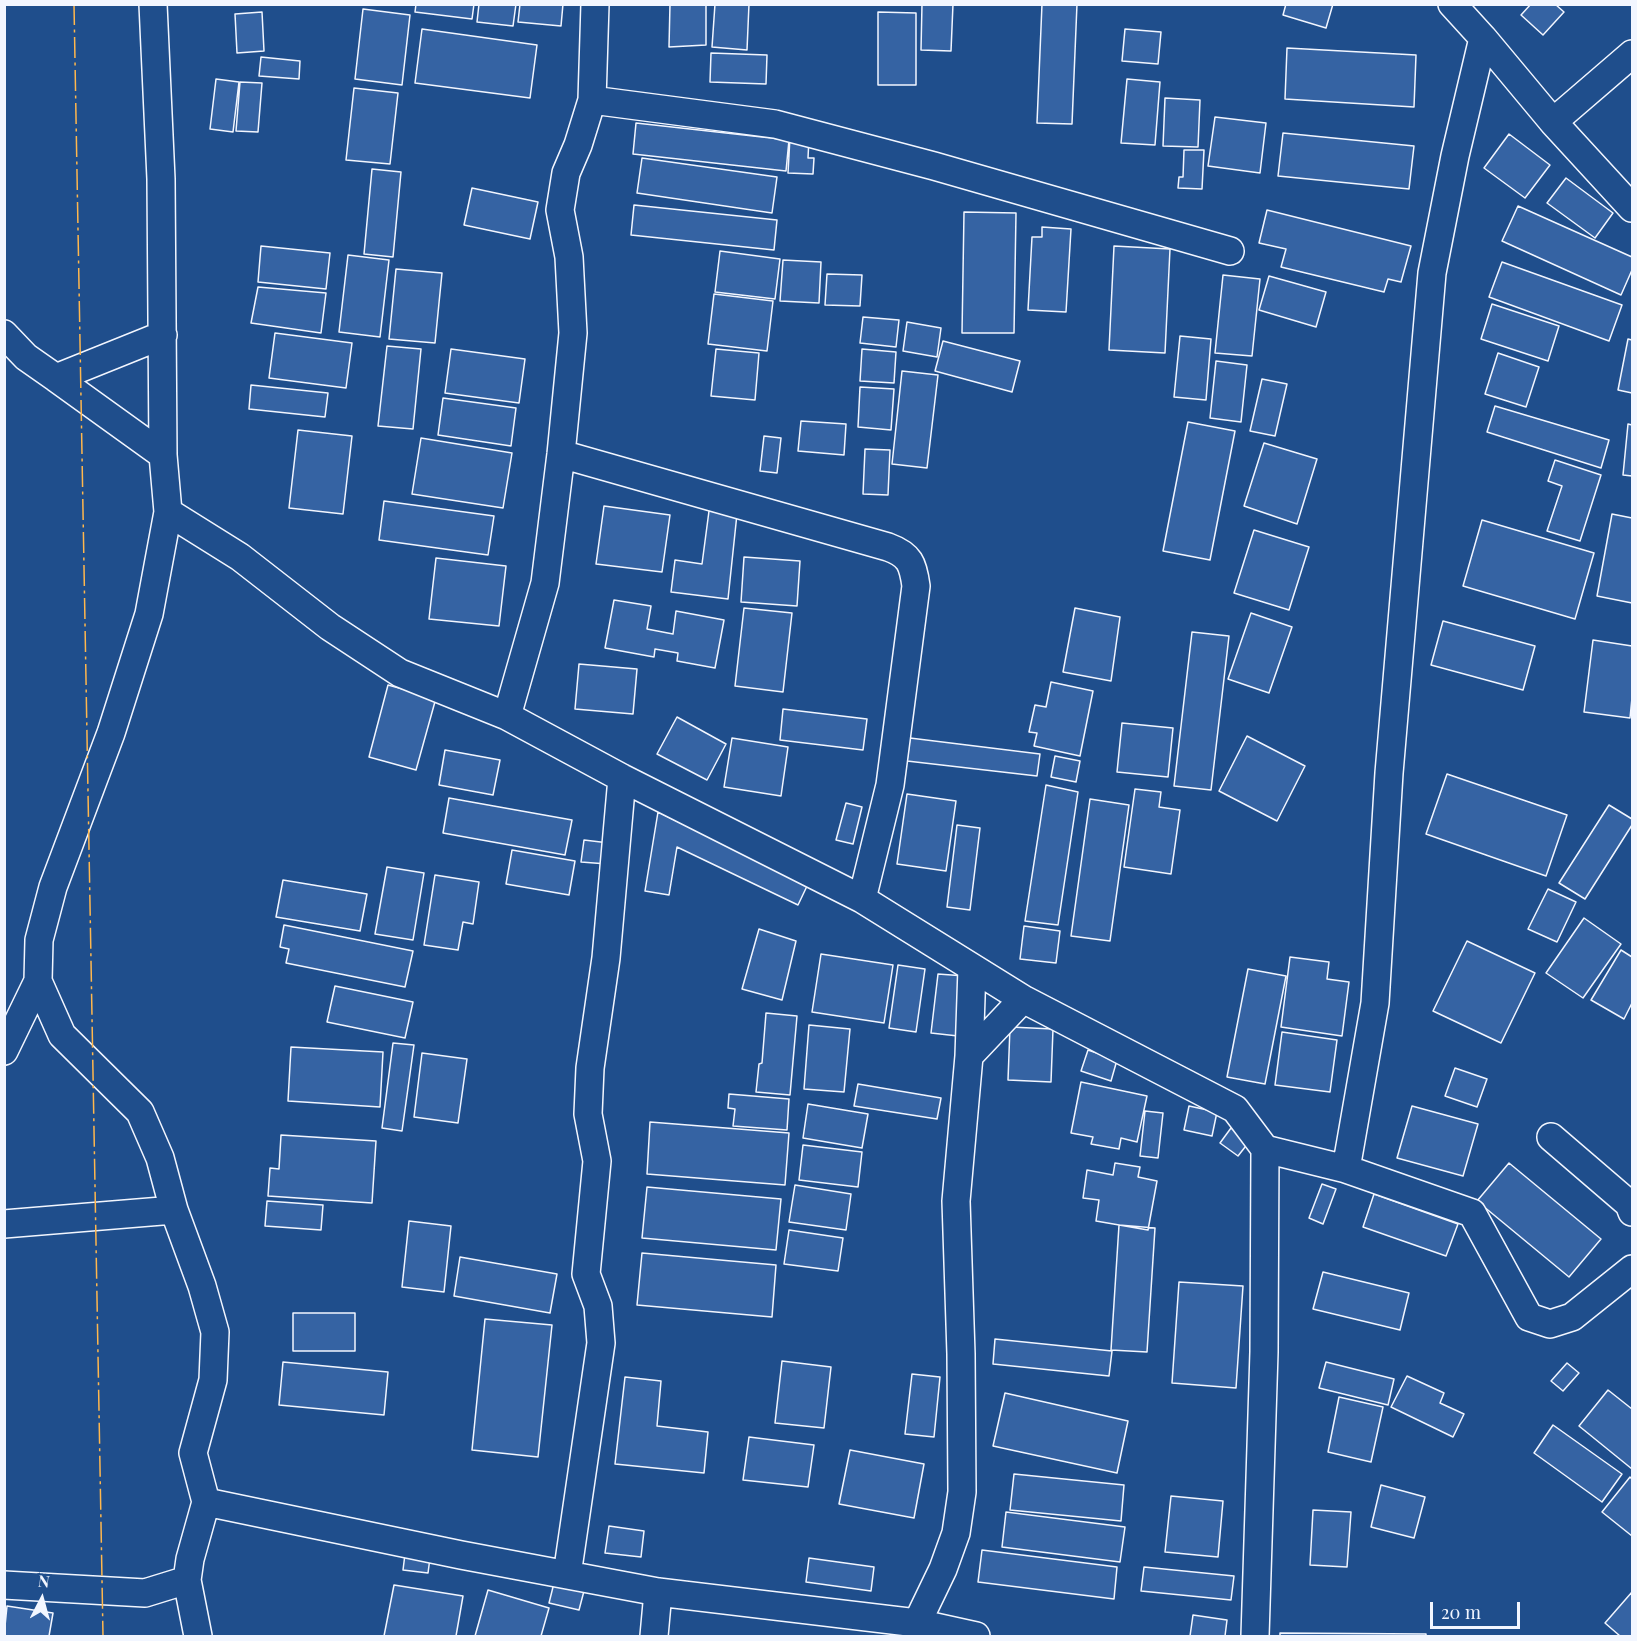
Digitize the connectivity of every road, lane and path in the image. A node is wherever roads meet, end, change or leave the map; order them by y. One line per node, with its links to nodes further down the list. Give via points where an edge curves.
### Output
1 (153, 4): 11 (street)
2 (595, 4): 6 (street)
3 (1452, 4): 4 (street)
4 (1483, 38): 7 (street); 26 (street, via 1432,273 1389,773 1375,1003)
5 (1632, 54): 7 (street)
6 (592, 100): 9 (street, via 776,124); 13 (street, via 566,173 560,210 569,257 573,333)
7 (1553, 122): 8 (street)
8 (1632, 208)
9 (1230, 251)
10 (4, 334): 12 (street, via 26,357)
11 (163, 335): 12 (street); 14 (street)
12 (56, 378): 14 (street)
13 (561, 454): 16 (street, via 545,583); 18 (street, via 888,547 907,558 916,586 890,785)
14 (163, 455): 15 (street)
15 (168, 512): 16 (street, via 240,557 330,627 400,673); 20 (street, via 149,614 111,733 53,887 39,940)
16 (507, 716): 17 (street)
17 (622, 778): 18 (street); 32 (street, via 606,958 589,1080 588,1114 597,1161 586,1274 598,1306 601,1344)
18 (862, 899): 19 (street)
19 (972, 968): 21 (street); 23 (street)
20 (38, 981): 22 (street); 27 (street, via 62,1035 140,1112 160,1158)
21 (1023, 999): 23 (street); 25 (street, via 1235,1110)
22 (4, 1051)
23 (969, 1056): 37 (street, via 956,1201 962,1492 950,1551)
24 (1551, 1137): 28 (street, via 1629,1204)
25 (1265, 1149): 26 (street); 41 (street, via 1264,1352)
26 (1346, 1169): 30 (street, via 1472,1213 1529,1317 1550,1324 1572,1317)
27 (174, 1210): 29 (street); 31 (street, via 215,1332 213,1380 193,1454)
28 (1632, 1212)
29 (4, 1224)
30 (1632, 1269)
31 (206, 1502): 32 (street); 33 (street)
32 (567, 1575): 35 (street)
33 (187, 1580): 36 (street); 38 (street)
34 (4, 1586): 36 (street)
35 (658, 1592): 37 (street); 39 (street)
36 (146, 1593): 38 (street)
37 (917, 1623): 40 (street)
38 (196, 1629)
39 (654, 1636)
40 (976, 1636)
41 (1255, 1636)

